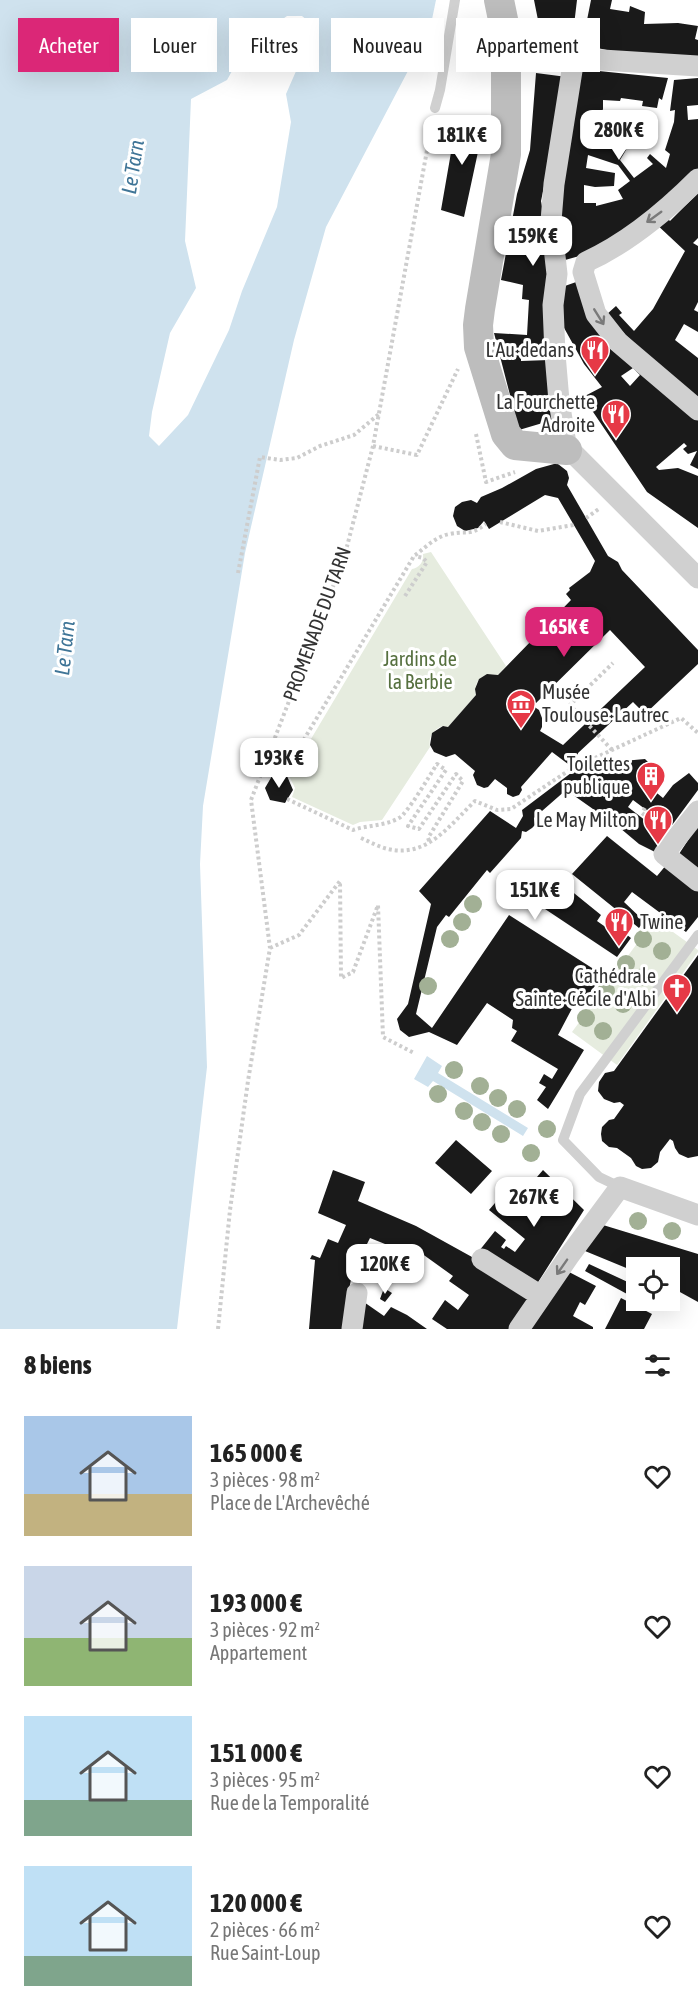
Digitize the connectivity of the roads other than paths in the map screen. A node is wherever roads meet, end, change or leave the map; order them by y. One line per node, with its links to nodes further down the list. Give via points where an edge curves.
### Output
1 (455, 0): 8 (lane)
2 (499, 0): 3 (street)
3 (503, 18)
4 (600, 60): 5 (street)
5 (698, 66)
6 (506, 72): 11 (street, via 506,154 480,309 479,347 510,441 525,447)
7 (572, 72): 11 (street, via 551,221 557,274 553,305 555,354)
8 (435, 108)
9 (698, 179): 10 (street, one-way to 10, via 674,203 620,243 586,262 583,272 596,314 618,342)
10 (698, 410)
11 (567, 450): 12 (street)
12 (698, 578)
13 (698, 811): 14 (street, via 664,854)
14 (698, 881)
15 (698, 935): 16 (lane, via 580,1094 563,1140 599,1177)
16 (620, 1187): 17 (street); 20 (street, one-way to 20)
17 (698, 1215)
18 (482, 1259): 20 (street)
19 (357, 1293): 21 (street)
20 (541, 1296): 22 (street)
21 (352, 1329)
22 (519, 1329)

